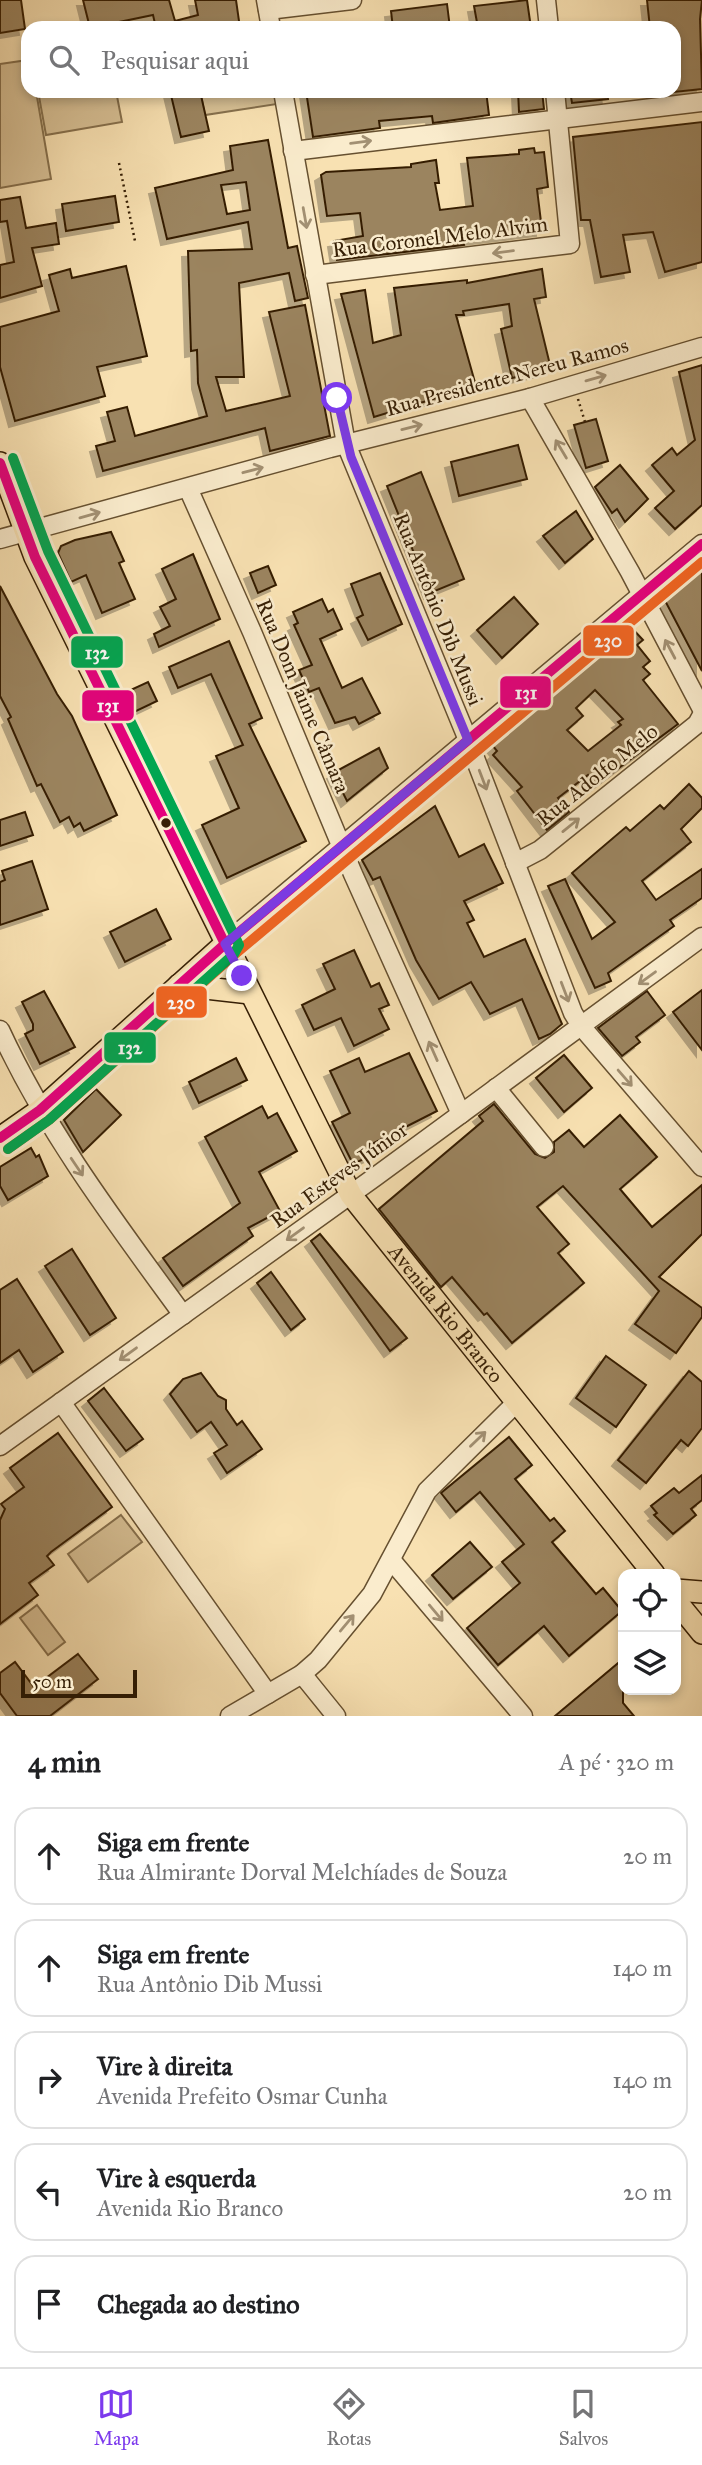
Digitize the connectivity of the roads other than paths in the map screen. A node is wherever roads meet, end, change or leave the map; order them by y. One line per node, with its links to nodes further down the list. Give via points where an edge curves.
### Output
1 (352, 0): 3 (street)
2 (546, 0): 4 (street)
3 (269, 13)
4 (548, 21)
5 (284, 98): 9 (street, Rua Antônio Dib Mussi)
6 (556, 98): 8 (street)
7 (702, 102): 8 (street)
8 (558, 119): 9 (street, one-way to 8); 10 (street, Rua Coronel Melo Alvim, one-way to 10, via 570,244)
9 (293, 151): 10 (street, Rua Antônio Dib Mussi, one-way to 10)
10 (315, 275): 13 (street, Rua Antônio Dib Mussi)
11 (702, 347): 12 (street, Rua Presidente Nereu Ramos, one-way to 11)
12 (530, 398): 13 (street, Rua Presidente Nereu Ramos, one-way to 12); 19 (street, one-way to 12)
13 (346, 444): 15 (street, Rua Presidente Nereu Ramos, one-way to 13); 22 (street, Rua Antônio Dib Mussi)
14 (0, 463): 16 (main road, Avenida Rio Branco)
15 (188, 488): 16 (street, Rua Presidente Nereu Ramos, one-way to 15); 23 (street, Rua Dom Jaime Câmara)
16 (24, 533): 17 (street, Rua Presidente Nereu Ramos); 26 (main road, Avenida Rio Branco)
17 (0, 539)
18 (702, 544): 19 (street)
19 (642, 594): 20 (street, one-way to 19); 22 (street)
20 (702, 709)
21 (702, 715): 24 (street, Rua Adolfo Melo, one-way to 21, via 540,850 697,724)
22 (468, 740): 23 (street); 24 (street, Rua Antônio Dib Mussi, one-way to 24)
23 (341, 846): 26 (street); 33 (street, Rua Dom Jaime Câmara, one-way to 23)
24 (515, 863): 29 (street, Rua Antônio Dib Mussi, one-way to 29)
25 (702, 937): 29 (street, Rua Esteves Júnior, one-way to 29)
26 (225, 944): 27 (main road); 28 (main road, Avenida Rio Branco)
27 (179, 985): 28 (main road); 32 (main road)
28 (250, 993): 37 (main road, Avenida Rio Branco)
29 (581, 1026): 31 (street, Rua Esteves Júnior); 36 (street, Rua Antônio Dib Mussi, one-way to 36)
30 (0, 1030): 32 (street)
31 (496, 1088): 33 (street, Rua Esteves Júnior); 35 (street)
32 (40, 1110): 34 (main road); 38 (street, one-way to 38)
33 (461, 1114): 37 (street, Rua Esteves Júnior)
34 (0, 1138)
35 (544, 1147)
36 (702, 1167)
37 (351, 1195): 38 (street, Rua Esteves Júnior, one-way to 38); 40 (main road, Avenida Rio Branco)
38 (183, 1314): 39 (street, Rua Esteves Júnior, one-way to 39)
39 (61, 1402): 41 (street, Rua Esteves Júnior); 49 (street)
40 (517, 1402): 42 (street, one-way to 40, via 427,1491); 43 (main road, Avenida Rio Branco)
41 (0, 1446)
42 (391, 1561): 48 (street, one-way to 42, via 372,1594); 52 (street, one-way to 52)
43 (650, 1569)
44 (681, 1590): 45 (main road)
45 (702, 1592)
46 (681, 1607): 47 (main road)
47 (702, 1633)
48 (303, 1674): 49 (street); 51 (street)
49 (268, 1693): 50 (street)
50 (230, 1716)
51 (336, 1716)
52 (523, 1716)

